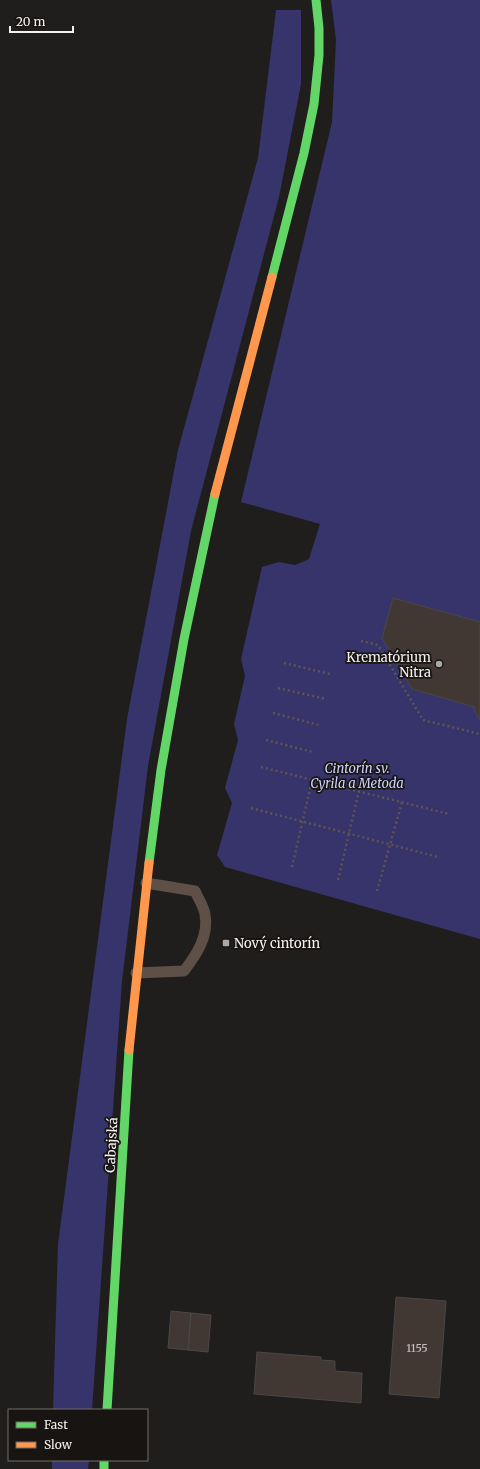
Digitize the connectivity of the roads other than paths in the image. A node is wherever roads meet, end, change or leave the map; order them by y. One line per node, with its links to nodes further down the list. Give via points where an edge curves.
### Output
1 (316, 0): 2 (main road, Cabajská, via 320,50 314,106 216,489 197,574 171,710)
2 (146, 882): 3 (main road, Cabajská); 3 (lane, via 195,891 205,914 205,936 196,955 184,971)
3 (136, 973): 4 (main road, Cabajská)
4 (107, 1409)

